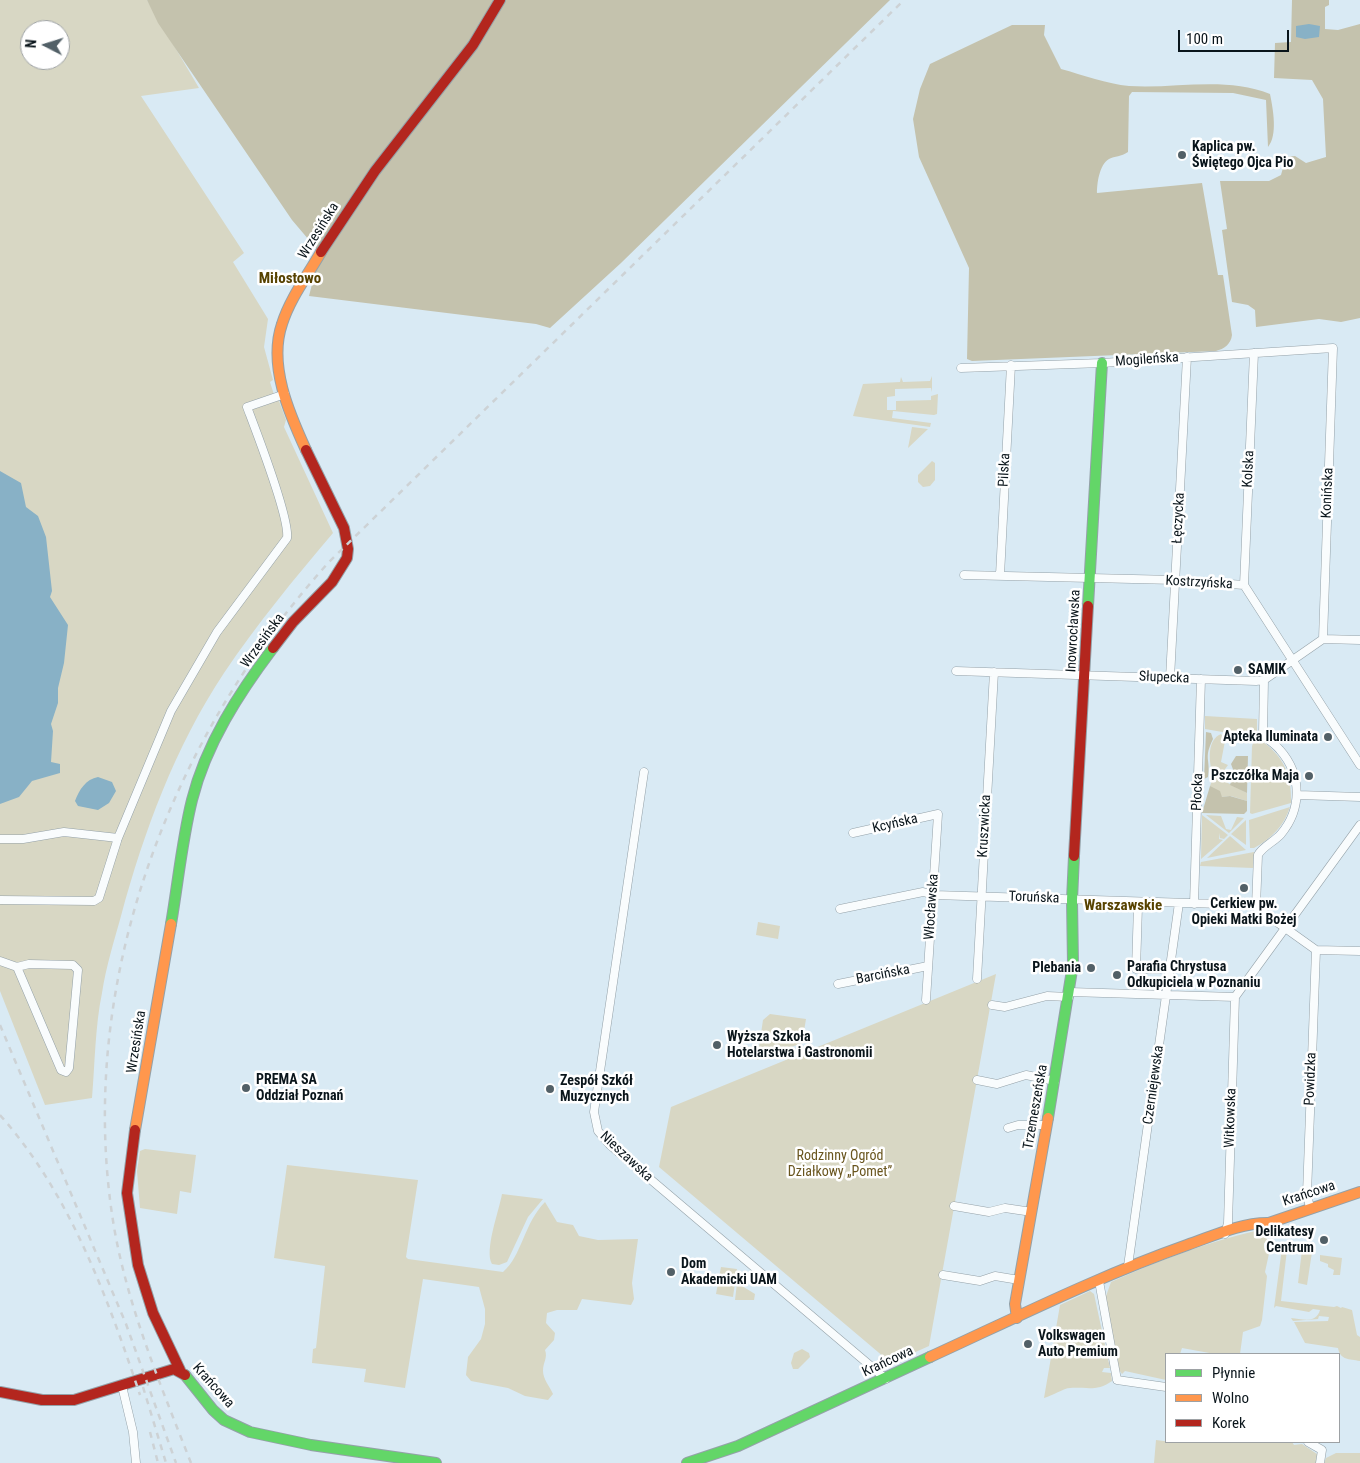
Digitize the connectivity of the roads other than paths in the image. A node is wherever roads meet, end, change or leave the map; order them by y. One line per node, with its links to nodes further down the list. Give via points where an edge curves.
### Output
1 (500, 0): 8 (street, Wrzesińska, via 484,30 353,201 293,299 279,334 278,356)
2 (1333, 348): 3 (street, Mogileńska); 14 (street, Konińska)
3 (1254, 352): 4 (street, Mogileńska); 13 (street, Kolska)
4 (1188, 357): 5 (street, Mogileńska); 12 (street, Łęczycka)
5 (1102, 363): 6 (street, Mogileńska); 11 (street, Inowrocławska)
6 (1010, 365): 7 (street, Mogileńska); 10 (street, Pilska)
7 (961, 368)
8 (285, 394): 30 (street, via 247,406 280,503 287,538 204,652 171,711); 71 (street, Wrzesińska, via 317,475 346,534 348,553 344,566 292,624 240,696 208,758 192,800 127,1192 140,1272 153,1313)
9 (964, 575): 10 (street, Kostrzyńska)
10 (1000, 575): 11 (street, Kostrzyńska)
11 (1090, 579): 12 (street, Kostrzyńska); 19 (street, Inowrocławska)
12 (1175, 580): 13 (street, Kostrzyńska); 20 (street, Łęczycka)
13 (1244, 585): 16 (street, Kostrzyńska)
14 (1323, 639): 15 (street); 16 (street)
15 (1360, 640)
16 (1291, 660): 22 (street); 23 (street, Kostrzyńska)
17 (956, 671): 18 (street, Słupecka)
18 (994, 672): 19 (street, Słupecka); 33 (street, Kruszwicka)
19 (1085, 675): 20 (street, Słupecka); 35 (street, Inowrocławska)
20 (1170, 678): 21 (street, Słupecka)
21 (1202, 679): 22 (street, Słupecka); 37 (street, Płocka)
22 (1264, 680): 25 (street, via 1262,735 1280,749 1287,760 1295,775)
23 (1360, 765)
24 (644, 772): 72 (street, Nieszawska, via 594,1112 596,1128 610,1146)
25 (1298, 795): 26 (street); 39 (street, via 1289,824 1258,855)
26 (1360, 797)
27 (938, 814): 29 (street, Kcyńska); 32 (street, Włocławska)
28 (1360, 825): 41 (street)
29 (853, 833)
30 (118, 838): 31 (street, via 64,832 23,839); 34 (street, via 97,900)
31 (0, 839)
32 (934, 895): 33 (street, Toruńska); 40 (street, Toruńska, via 923,892); 45 (street, Włocławska)
33 (981, 896): 35 (street, Toruńska); 48 (street, Kruszwicka)
34 (0, 900)
35 (1072, 900): 36 (street, Toruńska); 50 (street, Trzemeszeńska, via 1073,964)
36 (1179, 902): 37 (street, Toruńska); 51 (street, Czerniejewska)
37 (1194, 904): 39 (street, Toruńska)
38 (1138, 906): 47 (street, via 1136,968)
39 (1256, 906): 41 (street)
40 (840, 909)
41 (1285, 929): 42 (street); 52 (street)
42 (1316, 950): 43 (street); 63 (street, Powidzka, via 1307,1194)
43 (1360, 951)
44 (0, 961): 46 (street)
45 (928, 966): 49 (street, Barcińska); 53 (street, Włocławska)
46 (16, 967): 46 (street, via 30,964 73,965 78,970 69,1068 66,1072 60,1070)
47 (1160, 969)
48 (977, 979)
49 (838, 984)
50 (1069, 994): 51 (street); 54 (street, via 1005,1006); 56 (street, Trzemeszeńska)
51 (1167, 995): 52 (street); 66 (street, Czerniejewska)
52 (1235, 997): 65 (street, Witkowska)
53 (926, 1000)
54 (992, 1005)
55 (978, 1080): 56 (street, via 997,1084 1026,1075)
56 (1055, 1080): 57 (street, Trzemeszeńska)
57 (1046, 1125): 58 (street); 64 (street, Trzemeszeńska)
58 (1008, 1128)
59 (1360, 1192): 60 (street, Krańcowa)
60 (1342, 1198): 61 (street); 63 (street, Krańcowa)
61 (1360, 1199)
62 (954, 1206): 64 (street, via 989,1212 1006,1208)
63 (1310, 1208): 65 (street, Krańcowa)
64 (1032, 1212): 68 (street, Trzemeszeńska)
65 (1225, 1234): 66 (street, Krańcowa)
66 (1128, 1266): 69 (street, Krańcowa)
67 (943, 1275): 68 (street, via 980,1281 996,1276)
68 (1019, 1280): 70 (street, Trzemeszeńska, via 1015,1304)
69 (1099, 1281): 70 (street, Krańcowa); 74 (street, via 1117,1380)
70 (1018, 1318): 72 (street, Krańcowa)
71 (180, 1370): 73 (street, Krańcowa, via 170,1369); 78 (street, Krańcowa, via 224,1420 250,1432 311,1445)
72 (886, 1379): 79 (street, Krańcowa, via 726,1451)
73 (122, 1386): 75 (street, Krańcowa, via 68,1401); 77 (street)
74 (1165, 1387)
75 (0, 1392)
76 (1310, 1443): 80 (street, via 1322,1450)
77 (136, 1463)
78 (436, 1463)
79 (687, 1463)
80 (1320, 1463)

